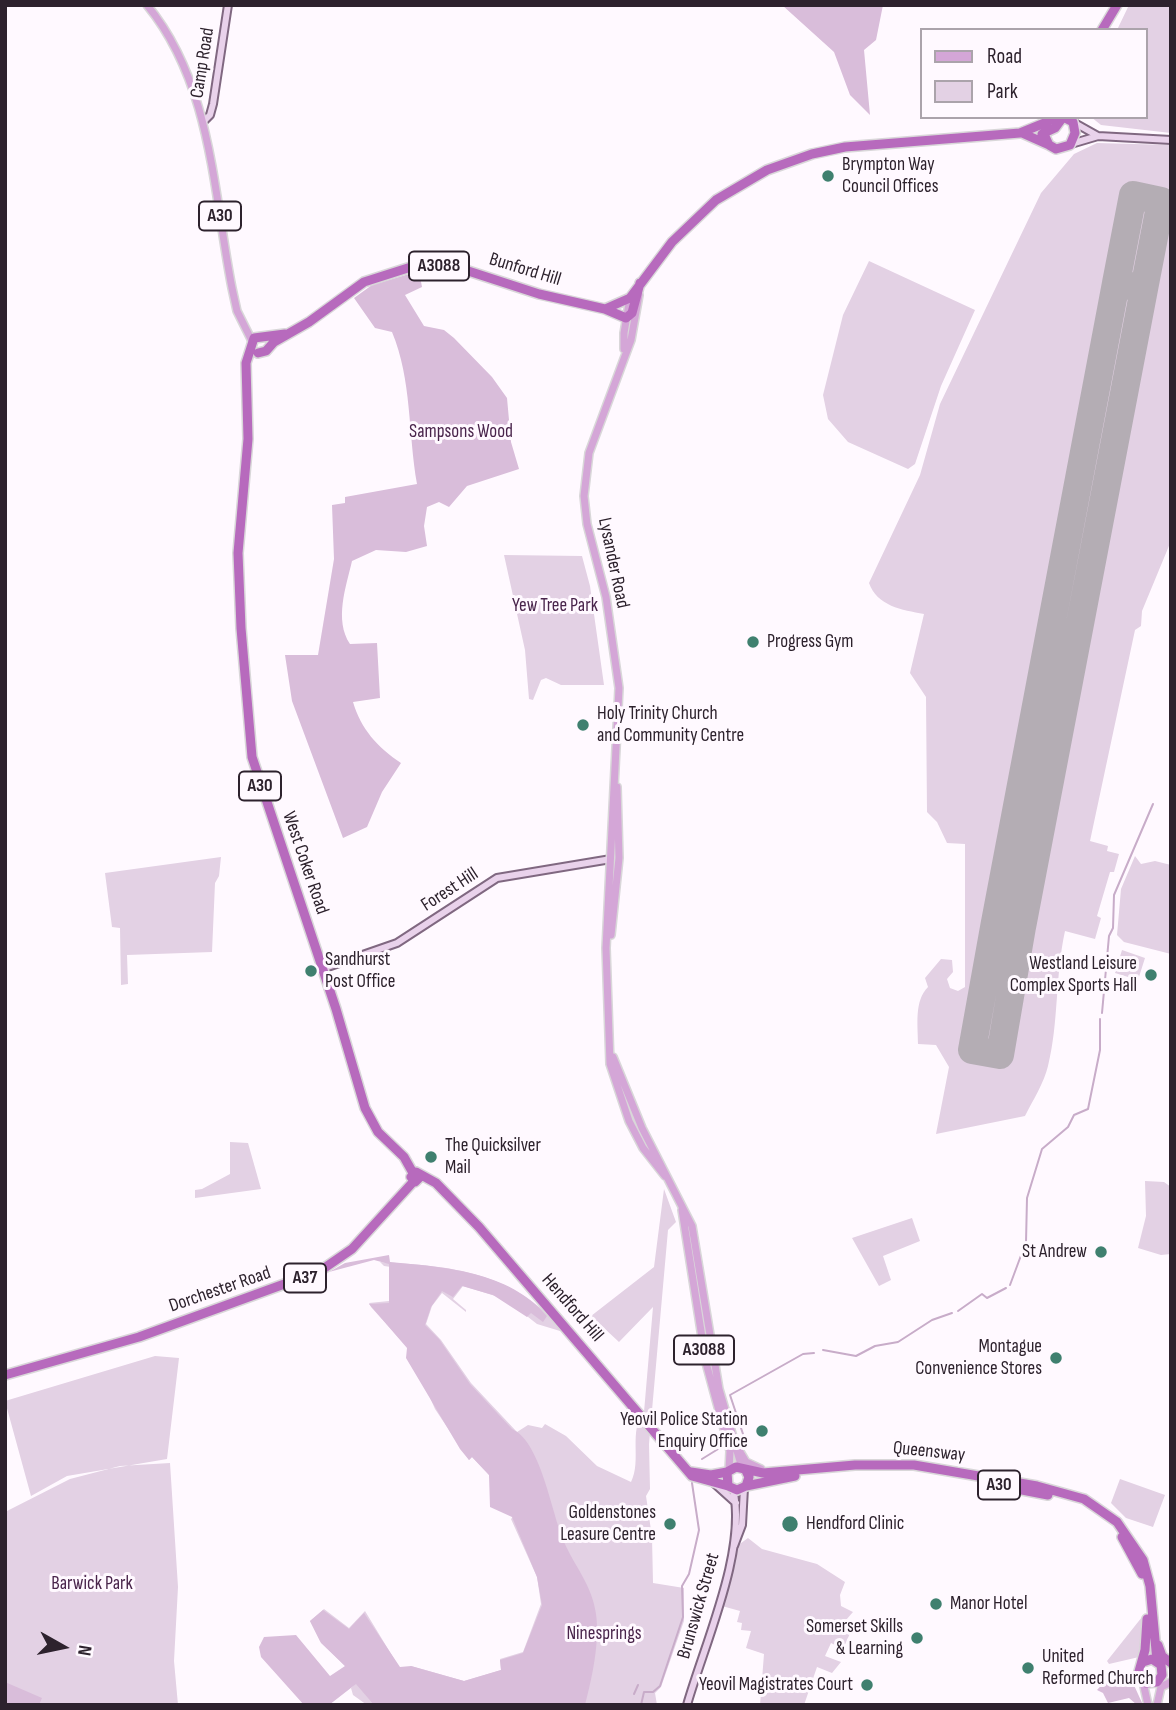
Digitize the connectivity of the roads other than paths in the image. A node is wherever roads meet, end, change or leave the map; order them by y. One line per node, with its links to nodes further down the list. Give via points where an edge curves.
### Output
1 (147, 5): 7 (main road, A30, via 182,59)
2 (228, 5): 7 (street, Camp Road, via 211,111)
3 (1117, 5): 4 (highway)
4 (1103, 28)
5 (1047, 119): 6 (highway); 8 (highway); 9 (highway); 10 (highway)
6 (1067, 119): 10 (highway); 11 (street); 14 (highway, via 1075,133)
7 (203, 122): 20 (main road, A30, via 237,311)
8 (1009, 134): 9 (highway); 15 (highway, via 845,147 784,163 716,200 671,242)
9 (1025, 134): 10 (highway); 13 (highway)
10 (1044, 134): 13 (highway)
11 (1098, 136): 12 (street); 14 (street)
12 (1171, 140)
13 (1049, 145): 14 (highway, via 1056,149)
14 (1071, 145)
15 (635, 296): 16 (highway); 17 (highway)
16 (612, 307): 17 (highway, A3088); 18 (highway, Bunford Hill / A3088, via 539,294 459,268 426,265 372,278)
17 (631, 314): 19 (main road, Lysander Road); 19 (main road, Lysander Road); 21 (main road, Lysander Road / A3088, via 634,330)
18 (285, 334): 20 (highway); 20 (highway, via 268,347)
19 (625, 340): 21 (main road, Lysander Road)
20 (257, 342): 25 (highway, West Coker Road / A30, via 247,374 248,439 238,553 251,749)
21 (624, 354): 22 (main road, Lysander Road / A3088, via 589,453 584,496 617,675)
22 (616, 784): 23 (main road, Lysander Road / A3088); 24 (main road, Lysander Road / A3088, via 619,858)
23 (608, 862): 24 (main road, Lysander Road / A3088); 25 (street, Forest Hill, via 496,878 397,943)
24 (607, 953): 27 (main road, Lysander Road / A3088, via 610,1064 643,1148 664,1176)
25 (322, 969): 26 (highway, West Coker Road / A30, via 369,1116)
26 (416, 1177): 28 (highway, Dorchester Road / A37, via 352,1249 320,1271 139,1337); 31 (highway, Hendford Hill / A30, via 436,1183 451,1196)
27 (688, 1226): 29 (main road, A3088, via 719,1389); 32 (main road, A3088, via 706,1363 730,1451)
28 (5, 1375)
29 (736, 1447): 30 (main road, A3088); 33 (main road, via 754,1467)
30 (744, 1469): 32 (highway, Queensway); 33 (highway, Queensway / A30); 35 (highway, via 749,1480)
31 (690, 1471): 32 (highway, via 712,1475); 34 (highway, Hendford Hill / A30)
32 (728, 1471): 36 (highway)
33 (774, 1472): 40 (highway, Queensway / A30, via 914,1465 1084,1499 1117,1521 1138,1550 1150,1587 1153,1630)
34 (715, 1484): 36 (highway, Hendford Hill / A30); 37 (street)
35 (745, 1487): 36 (highway, Queensway); 38 (street, Brunswick Street); 39 (highway, Queensway / A30, via 773,1478 898,1470 978,1480 1080,1504 1117,1530 1139,1566 1146,1598)
36 (731, 1488): 37 (street, Brunswick Street)
37 (736, 1503): 38 (street, Brunswick Street)
38 (738, 1531): 45 (street, Brunswick Street)
39 (1143, 1661): 40 (highway); 43 (highway, Queensway, via 1138,1671)
40 (1165, 1665): 42 (highway, Queensway)
41 (1171, 1676): 42 (highway)
42 (1159, 1681): 43 (highway); 47 (main road)
43 (1143, 1682): 46 (main road)
44 (1171, 1682): 47 (main road, via 1161,1688)
45 (687, 1705)
46 (1148, 1705)
47 (1155, 1705)

